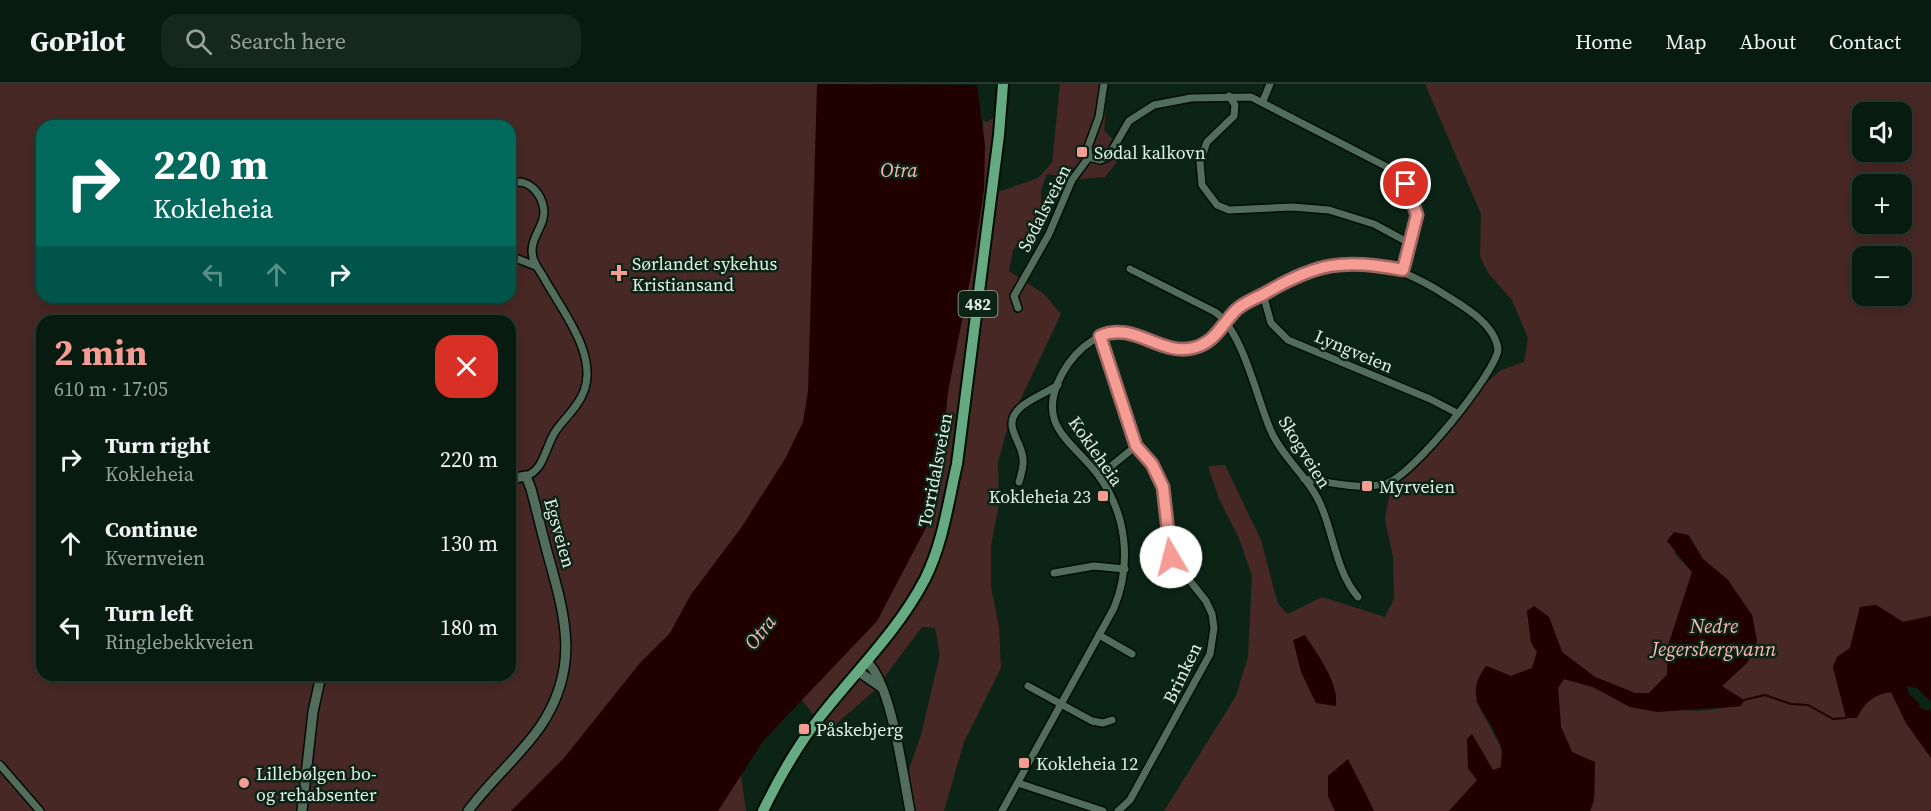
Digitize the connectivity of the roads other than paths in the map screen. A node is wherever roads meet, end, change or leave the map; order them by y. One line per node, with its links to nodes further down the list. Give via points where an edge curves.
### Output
1 (1003, 84): 30 (main road, Torridalsveien / 482, via 973,342 948,508 926,577)
2 (1104, 84): 6 (street, Sødalsveien)
3 (1270, 84): 5 (street)
4 (1229, 96): 5 (street); 6 (street, via 1166,100 1154,105 1129,121 1108,157); 8 (street, via 1236,113 1207,142 1200,162 1202,184 1217,205 1229,210 1329,210 1374,224)
5 (1263, 101): 8 (street, via 1365,154 1400,177 1410,191 1417,215)
6 (1089, 157): 14 (street, Sødalsveien, via 1072,180 1049,234 1014,296)
7 (516, 183): 10 (street, via 528,183 544,210 532,248)
8 (1411, 244): 12 (street)
9 (516, 258): 10 (street)
10 (536, 266): 20 (street, via 577,336 587,374 579,402 552,437 537,470)
11 (1130, 268): 15 (street)
12 (1403, 270): 13 (street, via 1350,262 1326,265 1292,277); 18 (street, via 1457,303 1496,338 1498,350 1493,365)
13 (1263, 294): 15 (street, via 1242,305); 18 (street, Lyngveien, via 1271,323 1288,340)
14 (1018, 308)
15 (1227, 322): 16 (street, via 1215,337 1189,349 1129,332); 23 (street, Skogveien, via 1271,431)
16 (1100, 336): 17 (street, Kokleheia, via 1077,353); 19 (street, Brinken)
17 (1058, 385): 21 (street, Kokleheia, via 1054,410 1061,435); 24 (street, Kokleheia, via 1024,405 1015,415 1012,433 1023,459)
18 (1457, 413): 23 (street, via 1393,482 1372,486)
19 (1136, 446): 21 (street); 46 (street, Brinken, via 1152,464 1163,487 1171,557 1210,608 1214,635 1210,654 1180,712 1130,800)
20 (526, 476): 22 (street); 41 (street, Egsveien, via 565,613 566,658 561,686 551,709)
21 (1099, 476): 25 (street, Kokleheia, via 1123,529)
22 (516, 478)
23 (1304, 479): 27 (street, Skogveien, via 1320,502 1346,580)
24 (1019, 482)
25 (1125, 569): 26 (street, via 1094,566); 28 (street, Kokleheia, via 1119,595)
26 (1054, 573)
27 (1358, 597)
28 (1099, 635): 29 (street); 35 (street, Kokleheia)
29 (1132, 654)
30 (867, 662): 31 (main road, Torridalsveien / 482); 34 (street, via 874,668)
31 (859, 672): 34 (street); 42 (main road, Torridalsveien / 482, via 799,747)
32 (320, 681): 40 (street)
33 (1028, 686): 35 (street)
34 (881, 687): 43 (street, via 891,716)
35 (1062, 705): 36 (street, via 1092,721); 38 (street, Kokleheia)
36 (1112, 720)
37 (0, 765): 39 (street)
38 (1018, 783): 44 (street, Kokleheia); 45 (street)
39 (40, 811)
40 (302, 811)
41 (468, 811)
42 (763, 811)
43 (910, 811)
44 (1002, 811)
45 (1103, 811)
46 (1118, 811)

